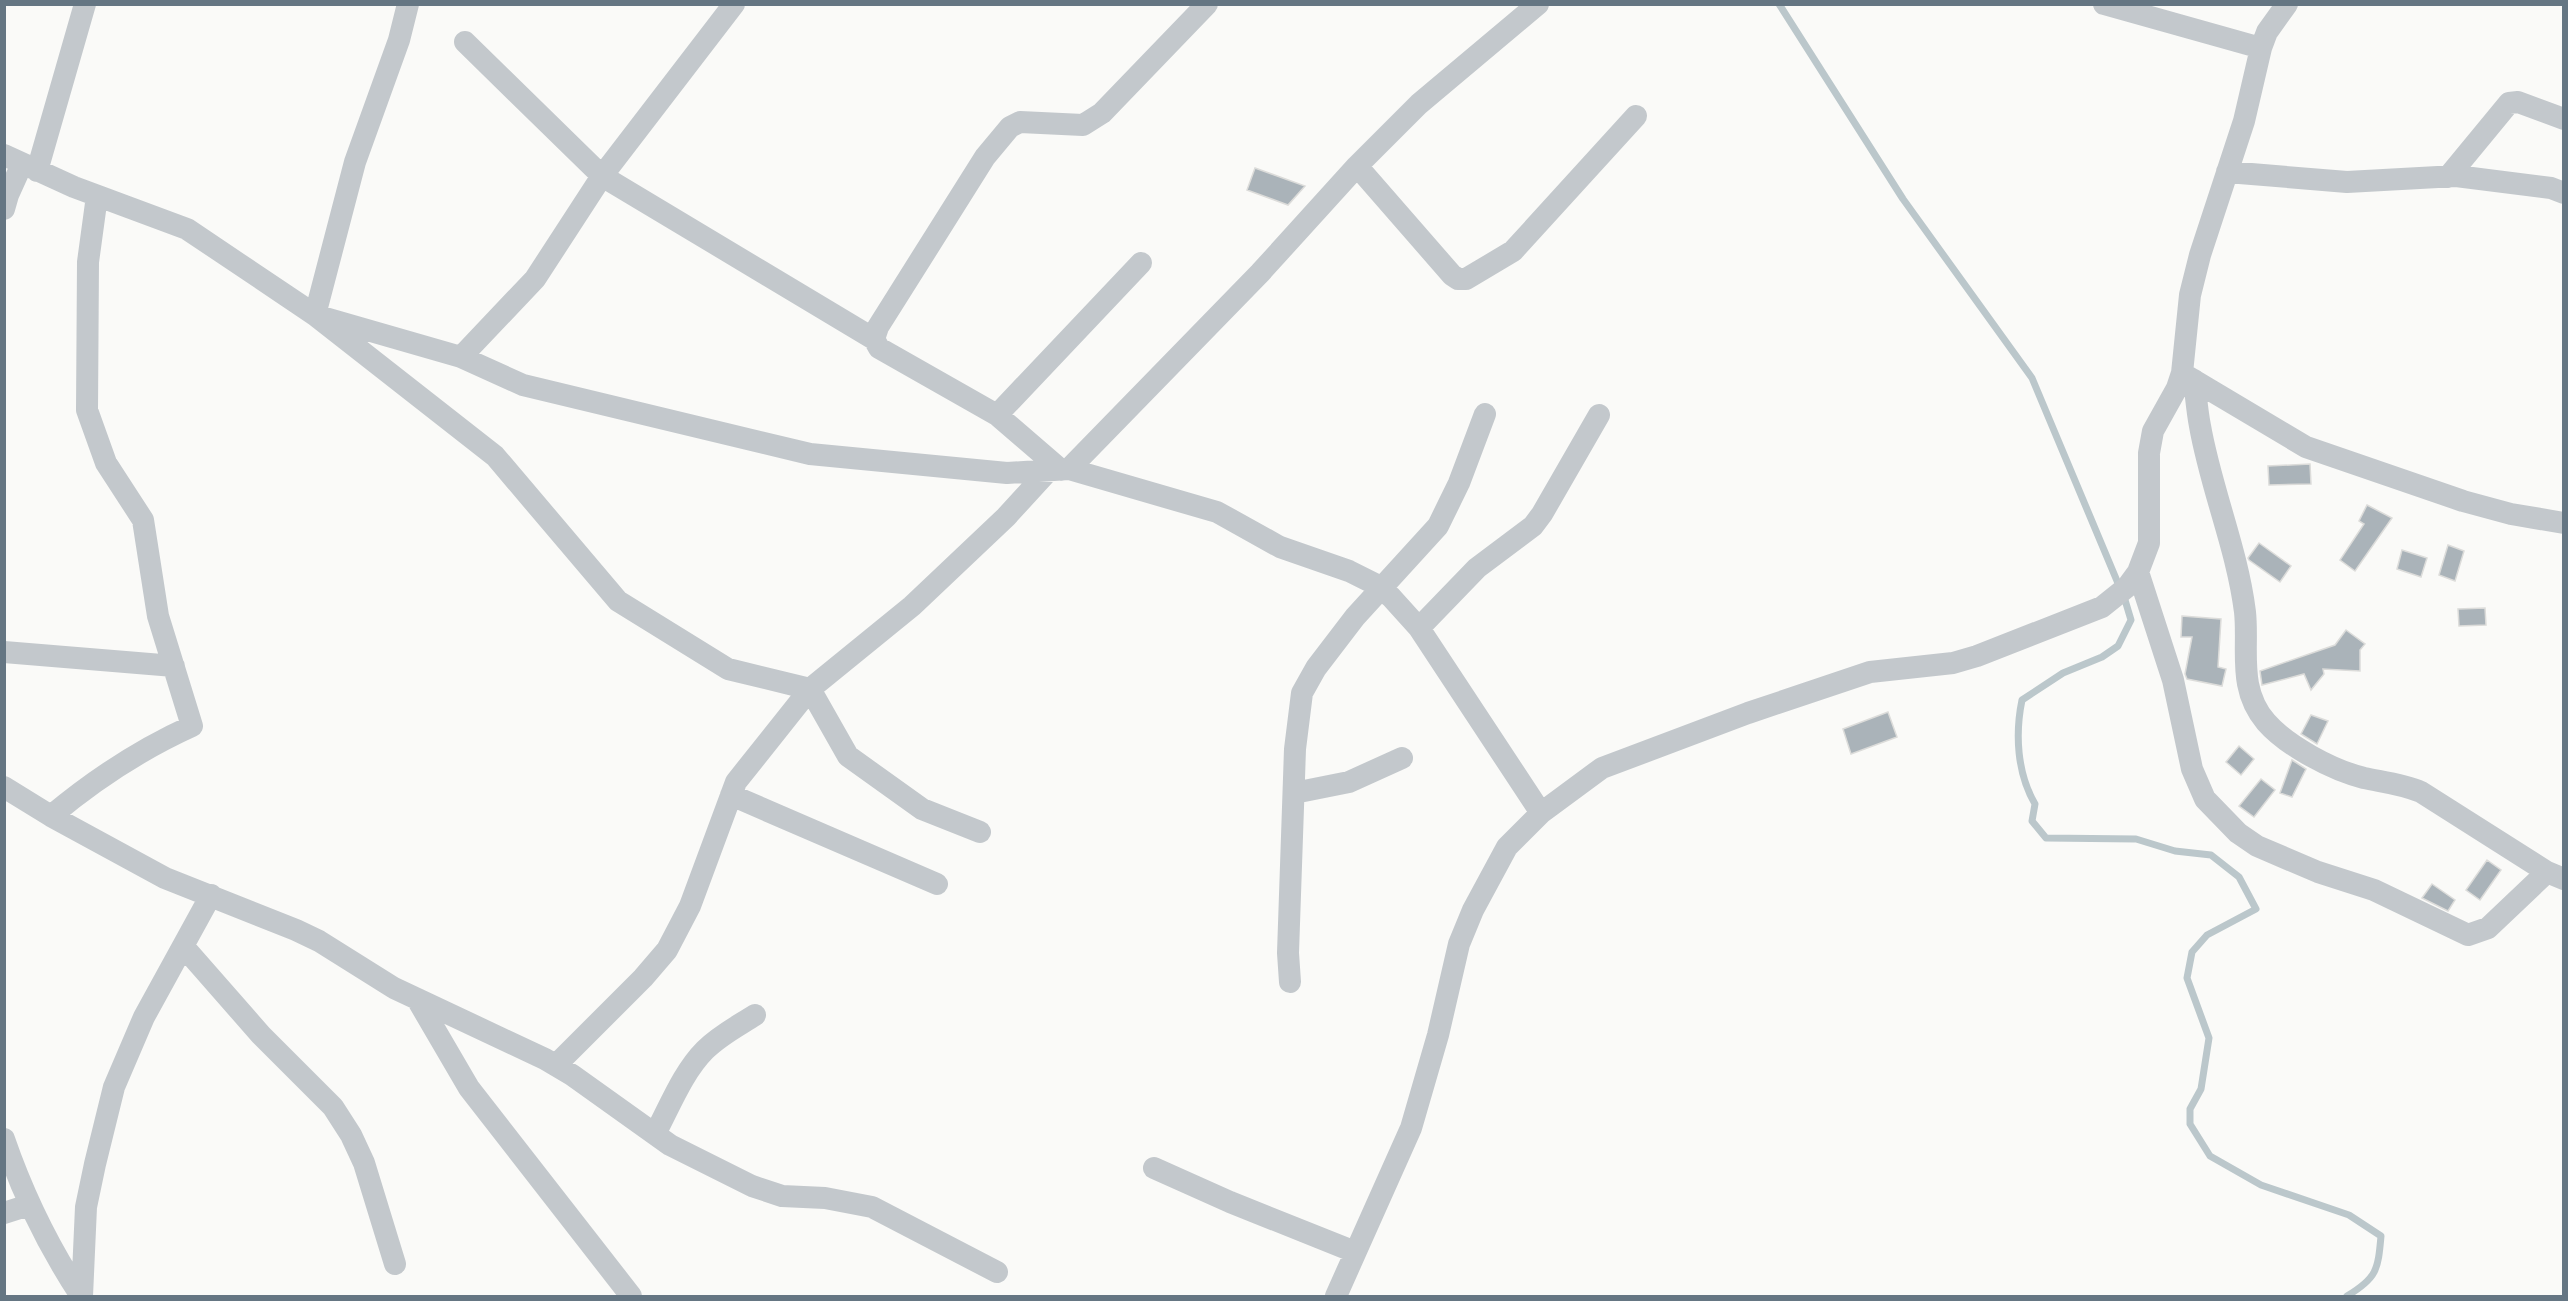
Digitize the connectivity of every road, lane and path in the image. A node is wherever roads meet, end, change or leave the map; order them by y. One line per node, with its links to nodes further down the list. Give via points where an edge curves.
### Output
1 (85, 4): 12 (street)
2 (408, 4): 21 (street, via 355,162)
3 (734, 4): 15 (street)
4 (1207, 4): 22 (street, via 1102,113 1083,125 1020,122 1010,127 985,157)
5 (1538, 4): 13 (street, via 1419,104)
6 (2104, 4): 9 (street)
7 (2287, 4): 9 (street)
8 (465, 42): 15 (street)
9 (2261, 48): 14 (street)
10 (1636, 116): 13 (street, via 1513,251 1466,279 1452,275)
11 (2564, 119): 16 (street, via 2518,102 2509,103)
12 (21, 163): 18 (street); 19 (street)
13 (1357, 166): 28 (street, via 1260,273)
14 (2227, 172): 16 (street, via 2347,182); 24 (street, via 2190,295)
15 (602, 176): 22 (street); 23 (street, via 535,279)
16 (2448, 177): 17 (street, via 2551,188)
17 (2564, 193)
18 (97, 196): 21 (street, via 187,229); 34 (street, via 88,262 87,410 106,463 143,520 158,616)
19 (4, 209)
20 (1141, 263): 26 (street)
21 (315, 315): 23 (street); 35 (street, via 495,456 618,601 728,669)
22 (874, 339): 26 (street, via 879,348)
23 (460, 357): 28 (street, via 523,385 810,454 1007,473)
24 (2188, 377): 29 (street, via 2306,447 2463,501); 30 (street, via 2177,387 2153,431 2149,453 2148,543); 43 (street, via 2245,614 2244,669 2265,721 2327,765 2421,792)
25 (1485, 414): 31 (street, via 1438,526)
26 (997, 415): 28 (street)
27 (1599, 415): 32 (street, via 1533,526 1478,568)
28 (1059, 470): 31 (street, via 1217,512 1280,547 1349,571); 35 (street, via 912,606)
29 (2564, 523)
30 (2138, 572): 40 (street, via 2127,587 2102,607 1977,657 1870,672 1748,713 1602,768); 43 (street, via 2173,680 2192,770 2205,800 2238,833 2257,846 2374,890 2468,935 2488,928)
31 (1382, 589): 32 (street); 38 (street, via 1355,617 1302,693)
32 (1419, 628): 40 (street)
33 (4, 652): 34 (street)
34 (174, 666): 41 (street, via 192,726 161,740 87,786)
35 (810, 689): 39 (street, via 736,782); 42 (street, via 848,756 922,809)
36 (1402, 758): 38 (street, via 1349,782)
37 (4, 787): 41 (street)
38 (1294, 792): 47 (street)
39 (731, 795): 44 (street); 50 (street, via 690,906 667,950)
40 (1541, 813): 56 (street, via 1508,848 1473,910 1459,944 1411,1128)
41 (51, 816): 45 (street, via 165,878)
42 (980, 832)
43 (2555, 876)
44 (937, 885)
45 (211, 896): 46 (street); 48 (street, via 319,941)
46 (183, 946): 57 (street, via 261,1035 333,1107 364,1163); 59 (street, via 144,1017 114,1087 86,1207)
47 (1290, 982)
48 (417, 999): 50 (street); 60 (street, via 469,1088)
49 (755, 1015): 51 (street, via 704,1051)
50 (556, 1065): 51 (street)
51 (654, 1134): 58 (street, via 752,1186 782,1196 825,1198 872,1207)
52 (4, 1139): 54 (street)
53 (1154, 1168): 56 (street)
54 (30, 1205): 55 (street); 59 (street, via 54,1255)
55 (4, 1213)
56 (1355, 1252): 61 (street)
57 (396, 1264)
58 (997, 1272)
59 (82, 1296)
60 (631, 1296)
61 (1336, 1296)

